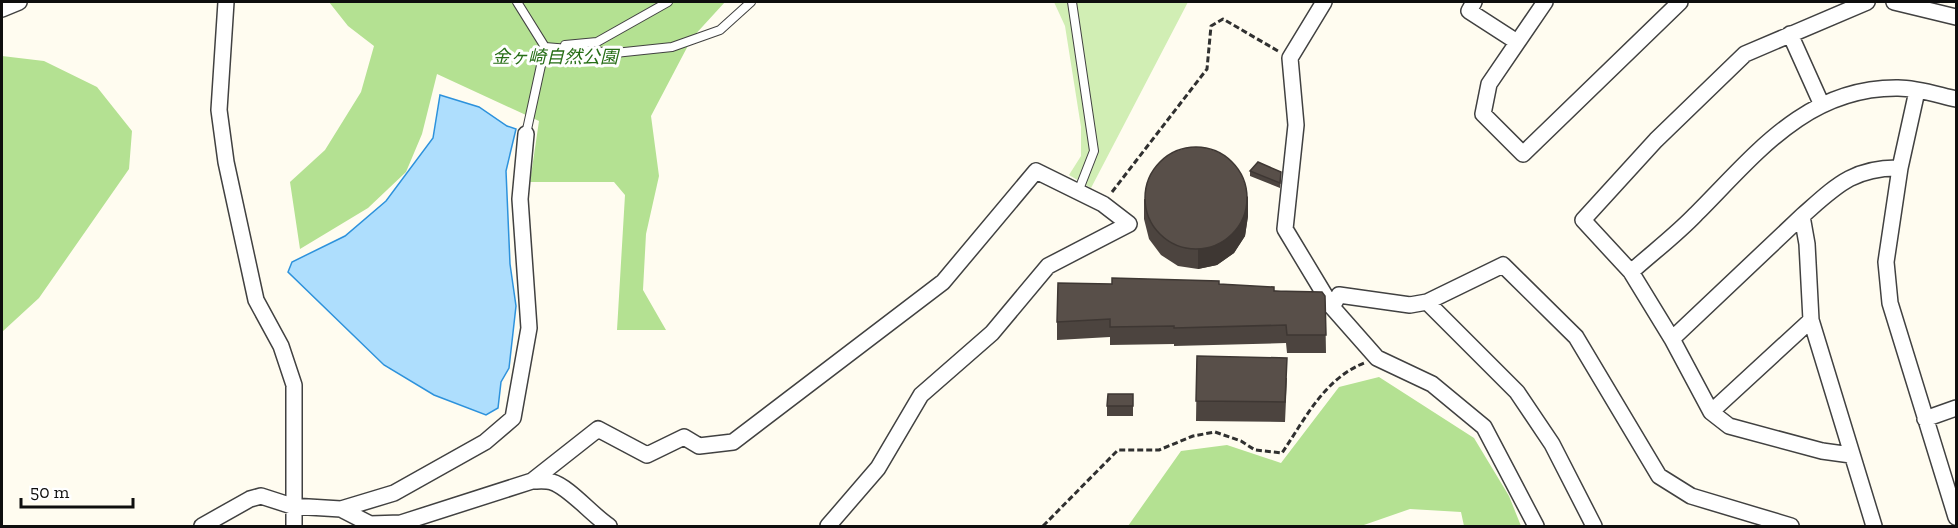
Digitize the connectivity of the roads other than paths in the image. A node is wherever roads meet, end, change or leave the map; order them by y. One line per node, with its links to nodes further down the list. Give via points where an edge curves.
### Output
1 (19, 2): 13 (street)
2 (226, 2): 35 (street, via 219,110 226,162 256,300 281,345 294,385)
3 (517, 2): 17 (lane)
4 (668, 2): 17 (lane, via 597,42)
5 (751, 2): 17 (lane, via 720,30 672,47 615,53)
6 (1072, 2): 23 (lane, via 1094,151)
7 (1324, 2): 27 (street, via 1290,58 1296,125 1285,229)
8 (1474, 2): 16 (street, via 1469,10)
9 (1545, 2): 16 (street)
10 (1680, 2): 16 (street, via 1523,154 1483,114 1489,84)
11 (1867, 2): 15 (street)
12 (1894, 2): 14 (street)
13 (2, 9)
14 (1956, 17)
15 (1790, 34): 20 (street); 25 (street, via 1745,54 1656,140 1583,220)
16 (1517, 42)
17 (545, 47): 21 (lane)
18 (1917, 91): 19 (street); 20 (street, via 1887,88); 22 (street)
19 (1956, 99)
20 (1821, 103): 25 (street, via 1775,134 1694,217)
21 (526, 134): 36 (street, via 520,199 528,328 513,418 485,441 394,493)
22 (1900, 168): 24 (street, via 1881,167 1849,177); 32 (street, via 1886,262 1890,303)
23 (1078, 192): 34 (street, via 1036,171 943,282 734,442 699,446 684,437 647,455 598,429); 41 (street, via 1103,204 1129,224 1048,266 992,333 921,394 878,468)
24 (1802, 216): 28 (street); 29 (street)
25 (1631, 272): 29 (street)
26 (1427, 303): 27 (street, via 1410,305 1339,295); 43 (street, via 1517,392 1552,444); 44 (street, via 1503,265 1576,337 1659,476 1691,496)
27 (1332, 307): 42 (street, via 1377,358 1432,384 1484,427)
28 (1811, 320): 31 (street); 33 (street)
29 (1672, 339): 31 (street)
30 (1956, 408): 32 (street)
31 (1711, 412): 33 (street, via 1729,426)
32 (1925, 419): 37 (street)
33 (1851, 455): 45 (street)
34 (532, 481): 36 (street, via 401,523 370,524); 40 (street, via 552,482)
35 (292, 506): 36 (street); 38 (street, via 261,496); 39 (street)
36 (341, 509)
37 (1956, 517)
38 (202, 526)
39 (294, 526)
40 (609, 526)
41 (828, 526)
42 (1536, 526)
43 (1594, 526)
44 (1791, 526)
45 (1874, 526)

